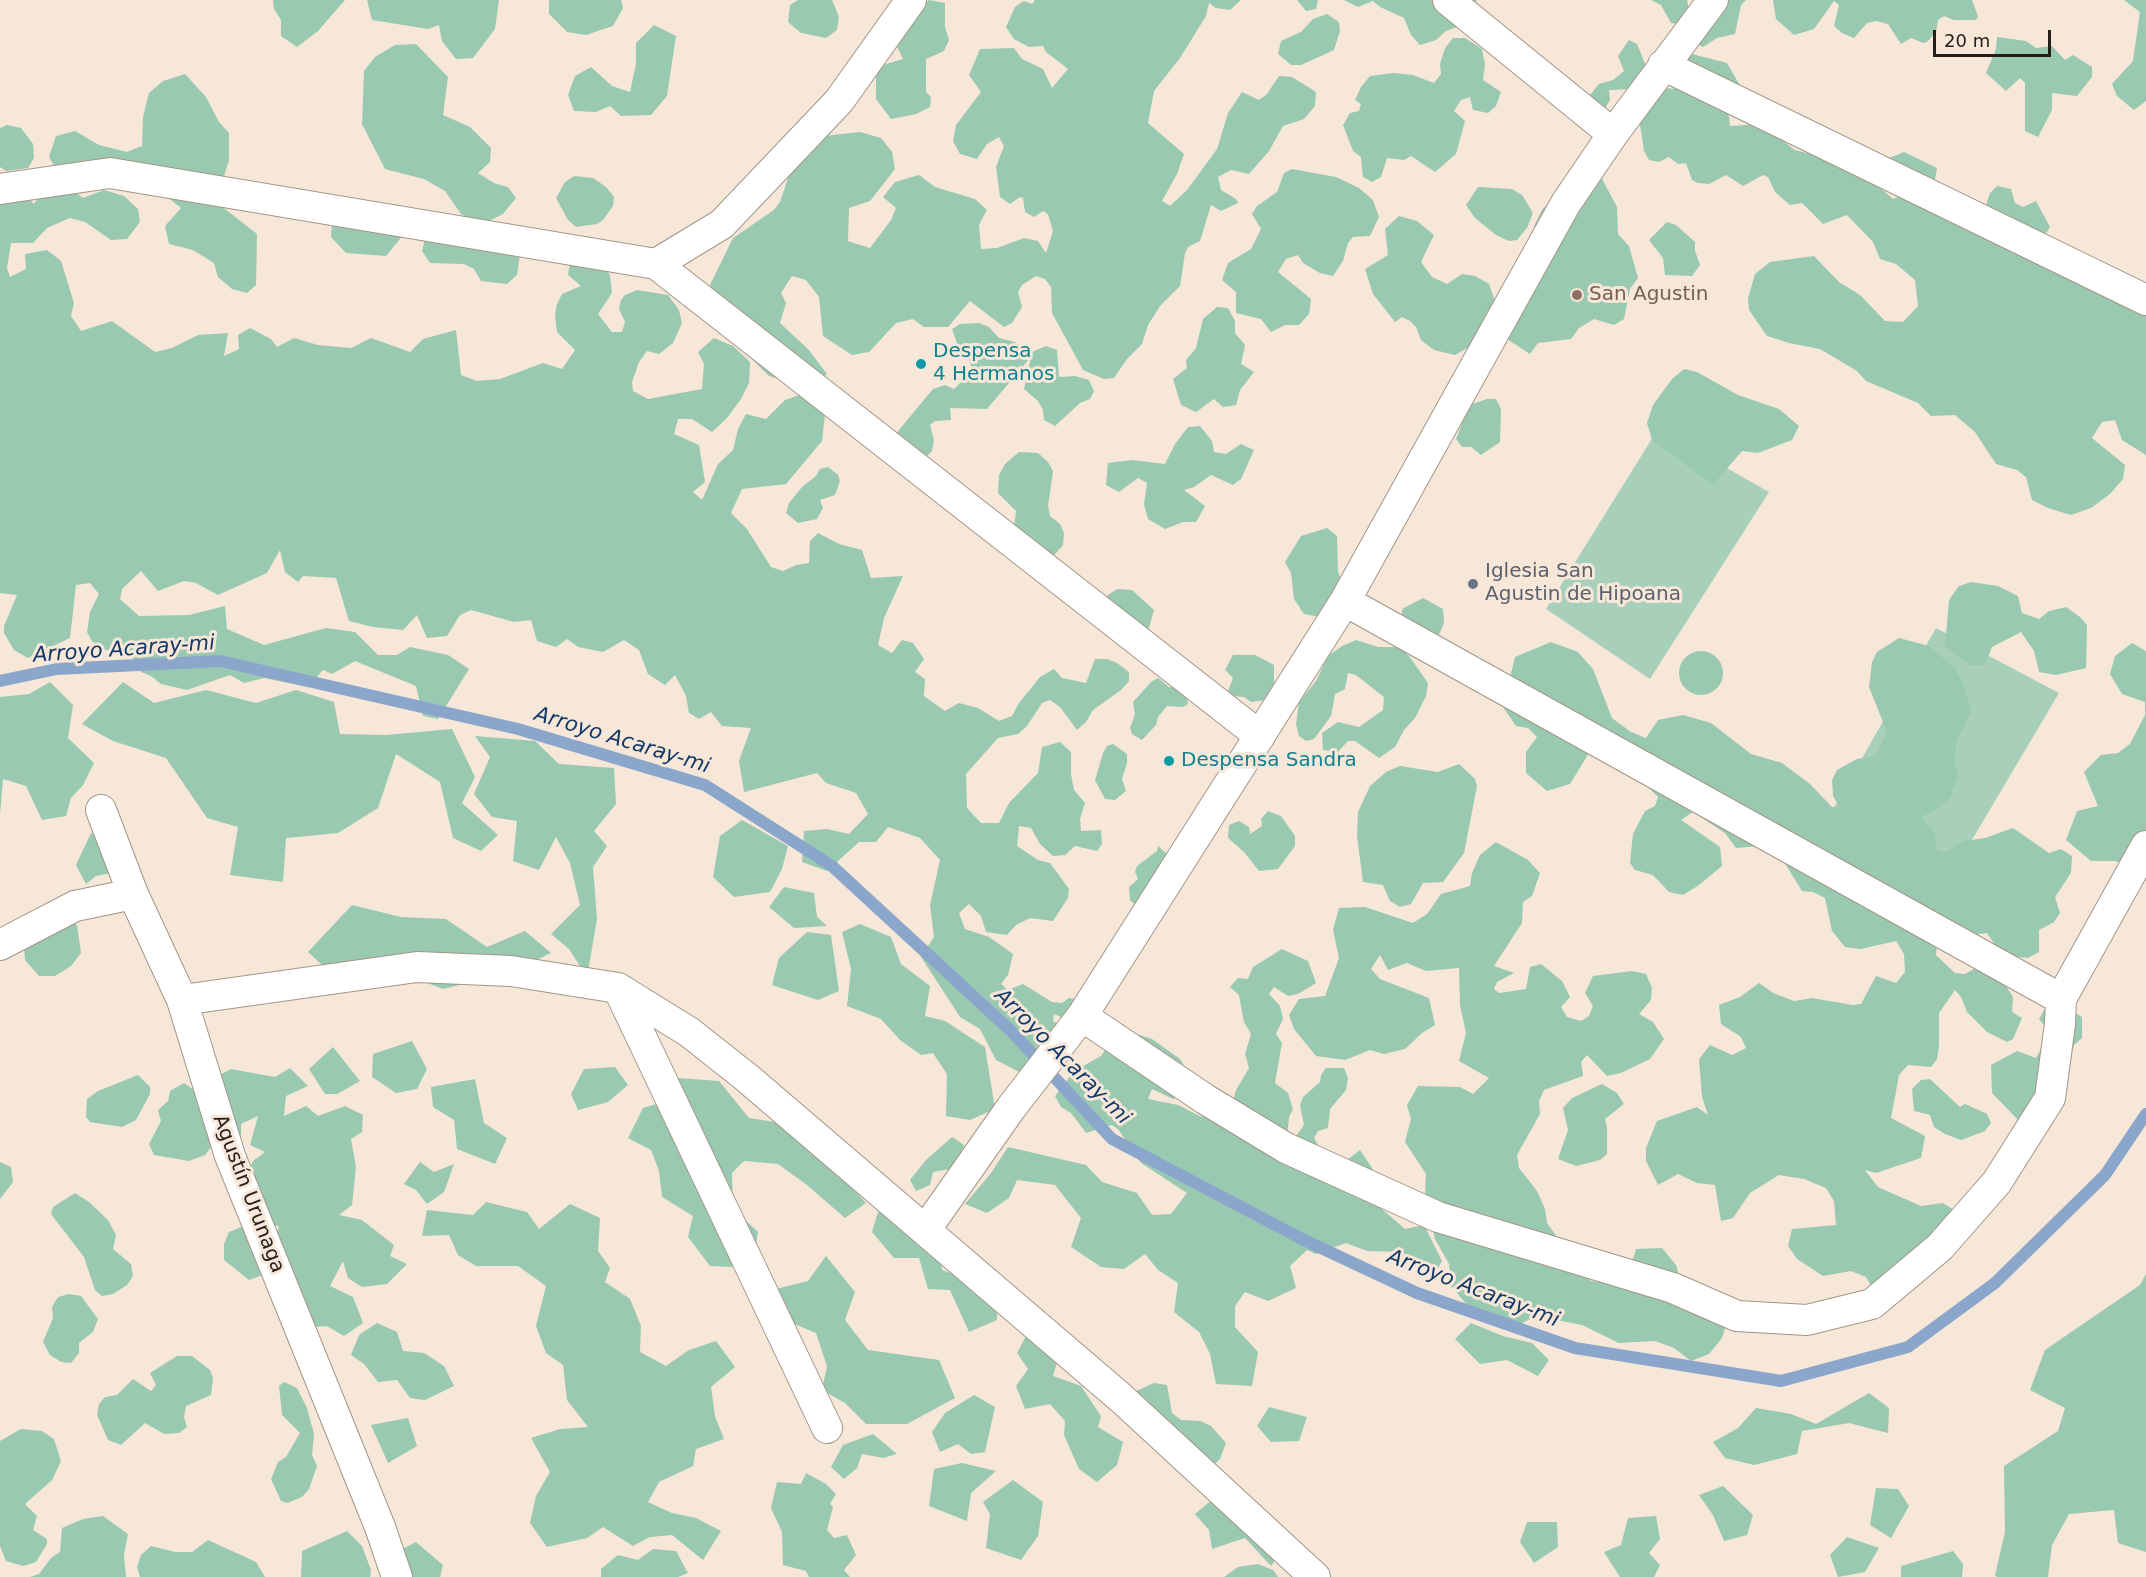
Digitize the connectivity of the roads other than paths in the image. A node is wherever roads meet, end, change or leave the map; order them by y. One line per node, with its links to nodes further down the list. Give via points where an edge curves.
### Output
1 (911, 0): 7 (street, via 838,101 722,224)
2 (1448, 0): 5 (street)
3 (1713, 0): 4 (street)
4 (1662, 66): 5 (street); 8 (street)
5 (1613, 134): 9 (street, via 1566,203)
6 (0, 189): 7 (street, via 110,173)
7 (656, 264): 10 (street)
8 (2146, 300)
9 (1345, 601): 10 (street); 16 (street)
10 (1260, 736): 18 (street)
11 (101, 810): 13 (street, Agustín Urunaga)
12 (2146, 846): 16 (street)
13 (134, 894): 14 (street, via 75,906); 17 (street, Agustín Urunaga)
14 (0, 945)
15 (618, 988): 17 (street, via 511,971 417,967); 19 (street, via 722,1057); 20 (street)
16 (2061, 999): 18 (street, via 2050,1098 1997,1182 1940,1247 1872,1304 1807,1320 1737,1316 1672,1288 1438,1218 1286,1148 1205,1100)
17 (182, 1000): 21 (street, Agustín Urunaga, via 230,1156)
18 (1082, 1016): 19 (street, via 1011,1108)
19 (926, 1230): 22 (street, via 1121,1398)
20 (827, 1428)
21 (397, 1577)
22 (1315, 1577)

